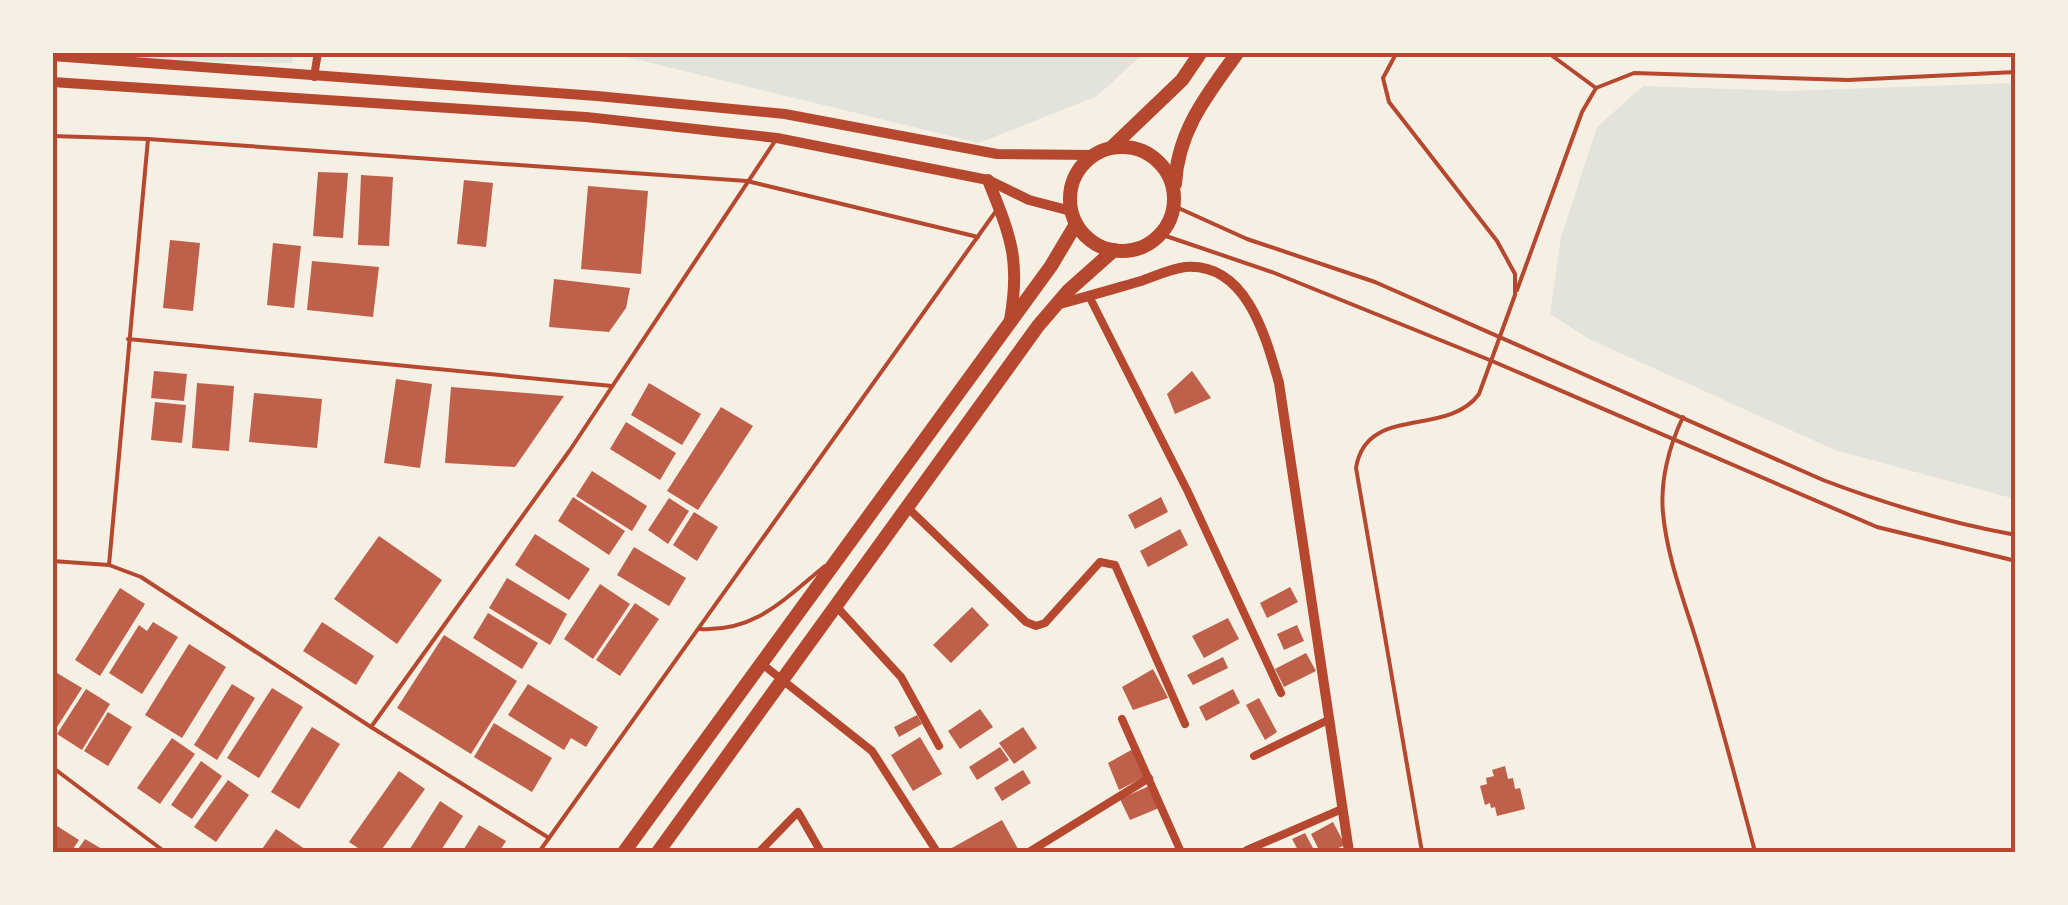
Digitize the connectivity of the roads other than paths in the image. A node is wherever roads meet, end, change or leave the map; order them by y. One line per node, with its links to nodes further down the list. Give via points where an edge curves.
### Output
1 (318, 52): 9 (street)
2 (1201, 52): 17 (highway, via 1182,80)
3 (1238, 52): 21 (highway, via 1198,108 1176,154)
4 (1397, 52): 27 (lane, via 1383,78 1384,92 1508,258)
5 (1547, 52): 11 (lane)
6 (81, 55): 7 (street); 9 (street)
7 (52, 56)
8 (2016, 72): 11 (lane, via 1848,80 1634,74)
9 (314, 77): 12 (street)
10 (52, 82): 13 (street)
11 (1596, 88): 27 (lane)
12 (619, 98): 13 (street); 18 (street, via 784,114 998,154)
13 (616, 120): 15 (street)
14 (52, 136): 16 (lane)
15 (777, 138): 19 (street); 20 (lane)
16 (148, 139): 20 (lane); 32 (lane)
17 (1112, 148): 18 (highway); 21 (highway, via 1154,156 1168,173)
18 (1092, 156): 23 (highway, via 1072,185)
19 (988, 180): 22 (main road); 23 (street)
20 (748, 181): 25 (lane); 34 (lane)
21 (1174, 199): 24 (highway); 31 (lane, via 1247,238 1374,282)
22 (999, 208): 25 (lane); 30 (main road, via 1017,282)
23 (1074, 217): 26 (highway, via 1099,246); 30 (highway)
24 (1160, 234): 26 (highway, via 1135,249); 33 (lane)
25 (978, 237): 44 (lane)
26 (1114, 250): 29 (highway)
27 (1515, 294): 31 (lane)
28 (1089, 296): 29 (street); 47 (street); 49 (street, via 1187,267 1228,279 1252,308 1279,383)
29 (1055, 305): 37 (highway)
30 (1010, 322): 39 (highway)
31 (1500, 337): 33 (lane); 35 (lane)
32 (128, 340): 34 (lane); 42 (lane)
33 (1492, 361): 36 (lane); 69 (lane, via 1471,406 1385,429 1358,451)
34 (612, 386): 51 (lane)
35 (1683, 417): 36 (lane); 38 (lane, via 1896,507)
36 (1673, 439): 40 (lane, via 1877,527); 70 (lane, via 1662,512)
37 (907, 507): 43 (highway); 50 (street, via 1036,626 1100,562 1116,565)
38 (2016, 536)
39 (844, 550): 44 (lane, via 756,620); 45 (highway)
40 (2016, 560)
41 (52, 561): 42 (lane)
42 (109, 566): 51 (lane, via 141,578)
43 (836, 606): 46 (highway); 52 (street, via 901,677)
44 (698, 629): 57 (lane)
45 (762, 664): 46 (street); 61 (highway)
46 (782, 680): 62 (highway); 65 (street, via 872,751)
47 (1281, 694)
48 (1122, 718): 55 (street)
49 (1328, 720): 53 (street); 56 (street)
50 (1185, 724)
51 (371, 728): 57 (lane)
52 (939, 746)
53 (1254, 756)
54 (52, 767): 59 (lane)
55 (1149, 778): 66 (street); 67 (street)
56 (1342, 809): 58 (street); 68 (street)
57 (549, 838): 60 (lane)
58 (1247, 850)
59 (165, 852)
60 (539, 852)
61 (624, 852)
62 (658, 852)
63 (759, 852): 64 (street, via 798,812)
64 (821, 852)
65 (937, 852)
66 (1029, 852)
67 (1181, 852)
68 (1349, 852)
69 (1422, 852)
70 (1754, 852)

